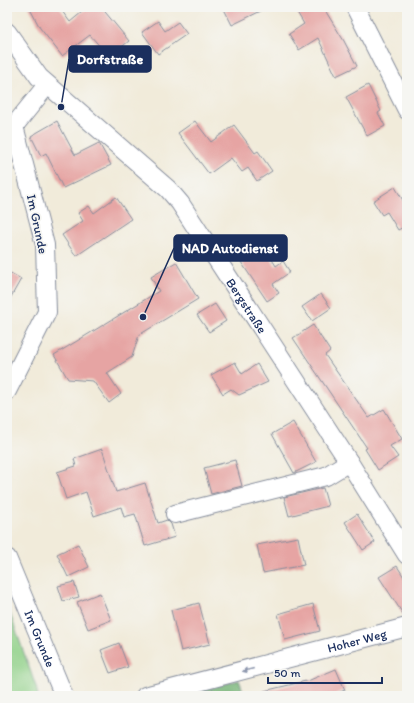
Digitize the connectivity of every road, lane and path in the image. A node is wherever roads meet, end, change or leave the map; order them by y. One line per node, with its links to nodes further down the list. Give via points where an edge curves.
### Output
1 (356, 7): 4 (street)
2 (7, 32): 3 (street, Bergstraße, via 33,70)
3 (47, 85): 5 (street, Im Grunde, via 14,126 45,245 47,312); 6 (street, Bergstraße, via 168,189 180,203)
4 (407, 110)
5 (7, 391)
6 (349, 462): 7 (street, via 326,476); 8 (street, Bergstraße)
7 (175, 514)
8 (407, 555)
9 (7, 558): 11 (street, Im Grunde)
10 (407, 627): 12 (street, Hoher Weg, one-way to 12)
11 (64, 696)
12 (144, 696)

